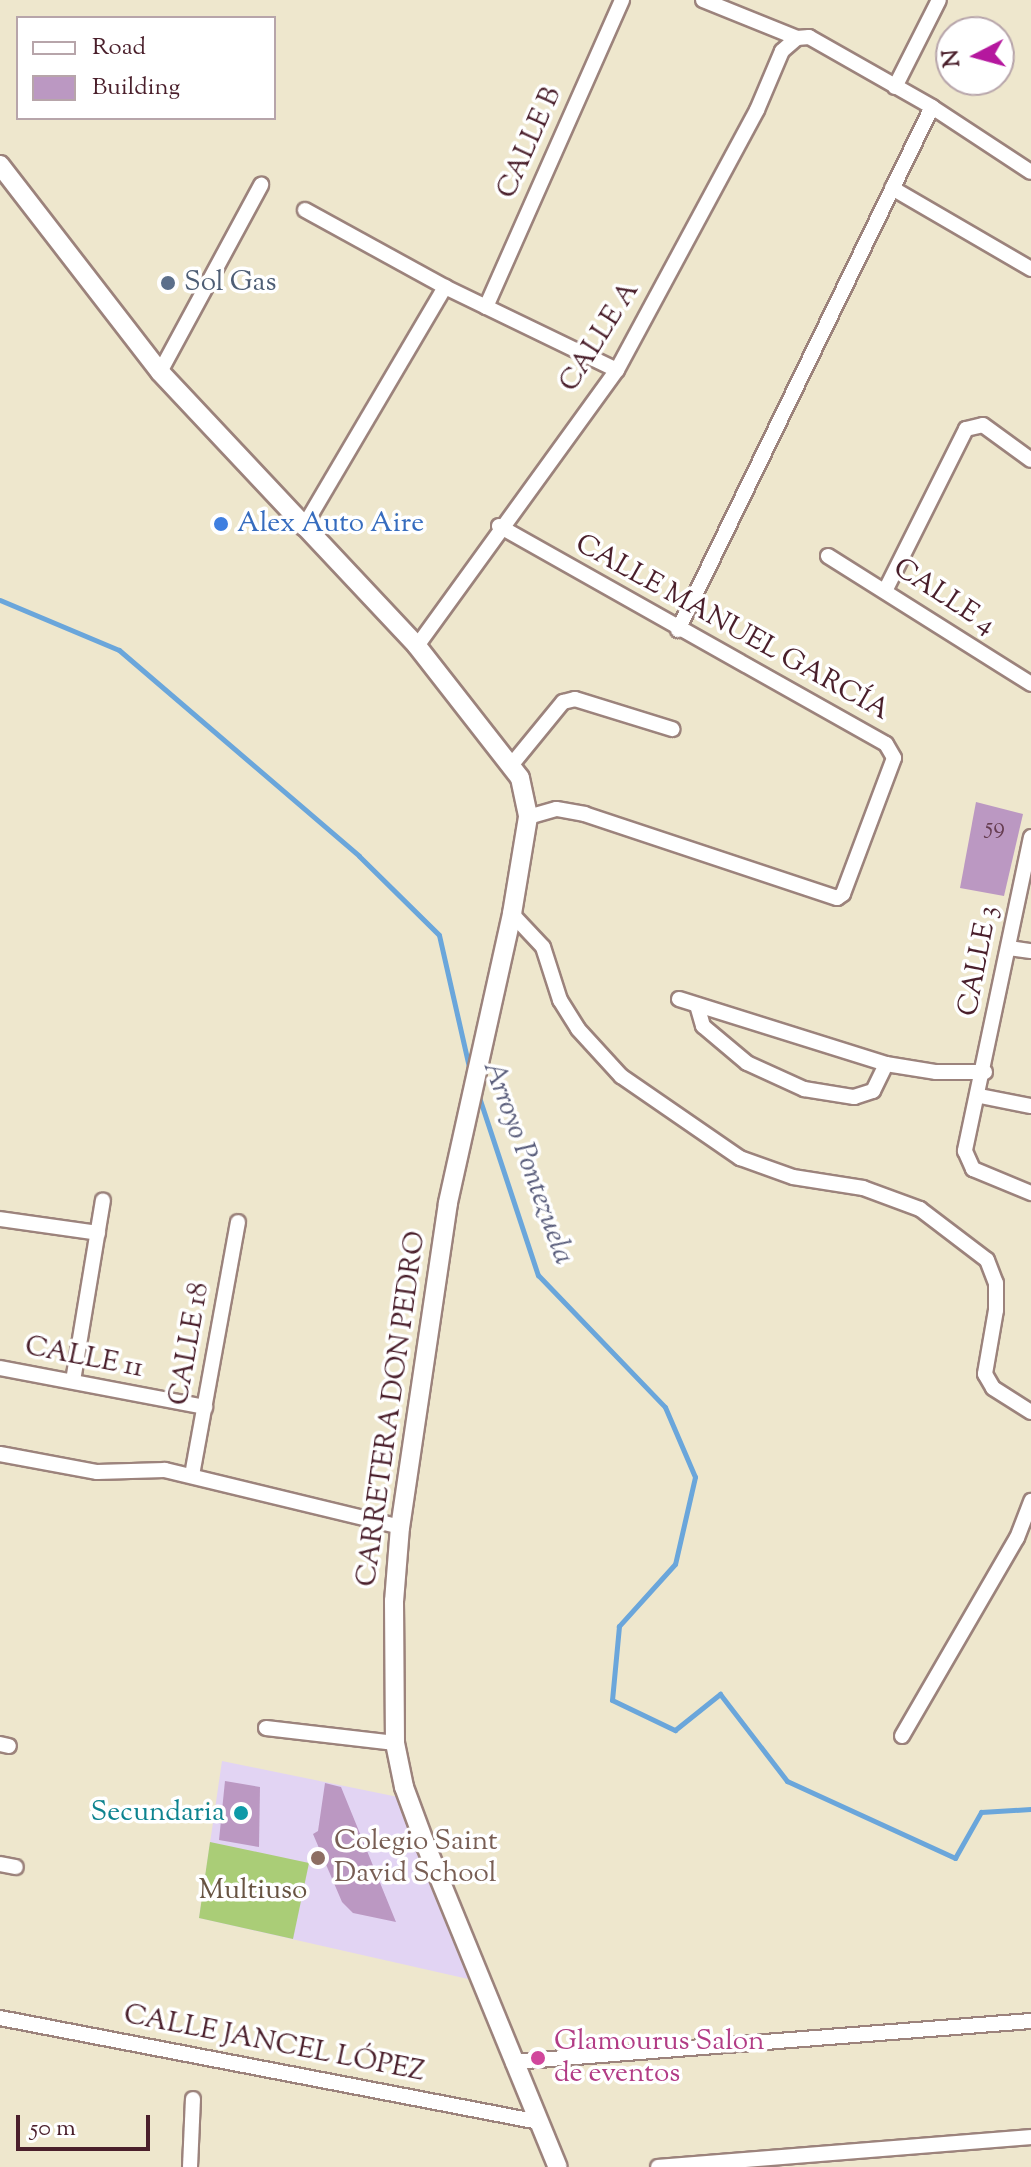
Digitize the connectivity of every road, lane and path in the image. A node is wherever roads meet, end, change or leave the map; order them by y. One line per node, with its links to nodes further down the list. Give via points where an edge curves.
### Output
1 (622, 0): 14 (street, CALLE B)
2 (703, 0): 4 (street)
3 (939, 0): 5 (street)
4 (797, 38): 5 (street, via 809,37); 15 (street, CALLE A, via 782,51 757,110)
5 (895, 87): 6 (street)
6 (932, 107): 8 (street); 10 (street)
7 (0, 165): 16 (street)
8 (1031, 172)
9 (261, 185): 16 (street)
10 (892, 188): 12 (street); 22 (street)
11 (305, 210): 13 (street)
12 (1031, 269)
13 (445, 287): 14 (street); 19 (street)
14 (486, 307): 15 (street)
15 (617, 370): 18 (street, CALLE A)
16 (160, 372): 19 (street)
17 (1031, 460): 21 (street, via 983,425 962,433)
18 (499, 526): 22 (street, CALLE MANUEL GARCÍA); 23 (street, CALLE A)
19 (303, 528): 23 (street)
20 (828, 556): 21 (street, CALLE 4)
21 (886, 589): 24 (street, CALLE 4)
22 (678, 630): 27 (street, CALLE MANUEL GARCÍA, via 891,749 893,768 843,894 837,898 784,883 585,814 556,809)
23 (417, 646): 26 (street)
24 (1031, 684)
25 (672, 729): 26 (street, via 575,699 563,702)
26 (513, 763): 27 (street)
27 (528, 817): 29 (street)
28 (1031, 837): 30 (street, CALLE 3)
29 (512, 914): 46 (street, via 543,947 560,1000 578,1029 621,1076 740,1158 793,1177 863,1188 920,1209 987,1260 996,1283 996,1310 985,1374 993,1388); 50 (street, CARRETERA DON PEDRO, via 448,1203)
30 (1009, 948): 31 (street); 35 (street, CALLE 3)
31 (1031, 951)
32 (679, 999): 33 (street)
33 (697, 1005): 34 (street); 34 (street, via 703,1026 747,1063 804,1089 854,1097 873,1091)
34 (886, 1064): 35 (street)
35 (985, 1072): 36 (street, CALLE 3)
36 (980, 1096): 37 (street); 38 (street, CALLE 3, via 967,1162)
37 (1031, 1106)
38 (1031, 1193)
39 (103, 1200): 42 (street)
40 (0, 1219): 42 (street)
41 (238, 1222): 45 (street, CALLE 18)
42 (98, 1233): 44 (street)
43 (0, 1368): 44 (street, CALLE 11)
44 (73, 1381): 45 (street, CALLE 11)
45 (205, 1407): 48 (street, CALLE 18)
46 (1031, 1412)
47 (0, 1454): 48 (street, via 97,1472)
48 (192, 1475): 50 (street)
49 (1031, 1501): 52 (street, via 1017,1538)
50 (400, 1527): 53 (street, CARRETERA DON PEDRO, via 394,1601)
51 (266, 1728): 53 (street)
52 (902, 1736)
53 (395, 1743): 58 (street, CARRETERA DON PEDRO, via 404,1787)
54 (0, 1864): 55 (street)
55 (16, 1867)
56 (0, 2018): 60 (street, CALLE JANCEL LÓPEZ)
57 (1031, 2021): 58 (street)
58 (513, 2062): 60 (street, CARRETERA DON PEDRO)
59 (193, 2099): 62 (street)
60 (539, 2122): 63 (street, CARRETERA DON PEDRO)
61 (1031, 2137): 64 (street)
62 (190, 2167)
63 (558, 2167)
64 (658, 2167)

